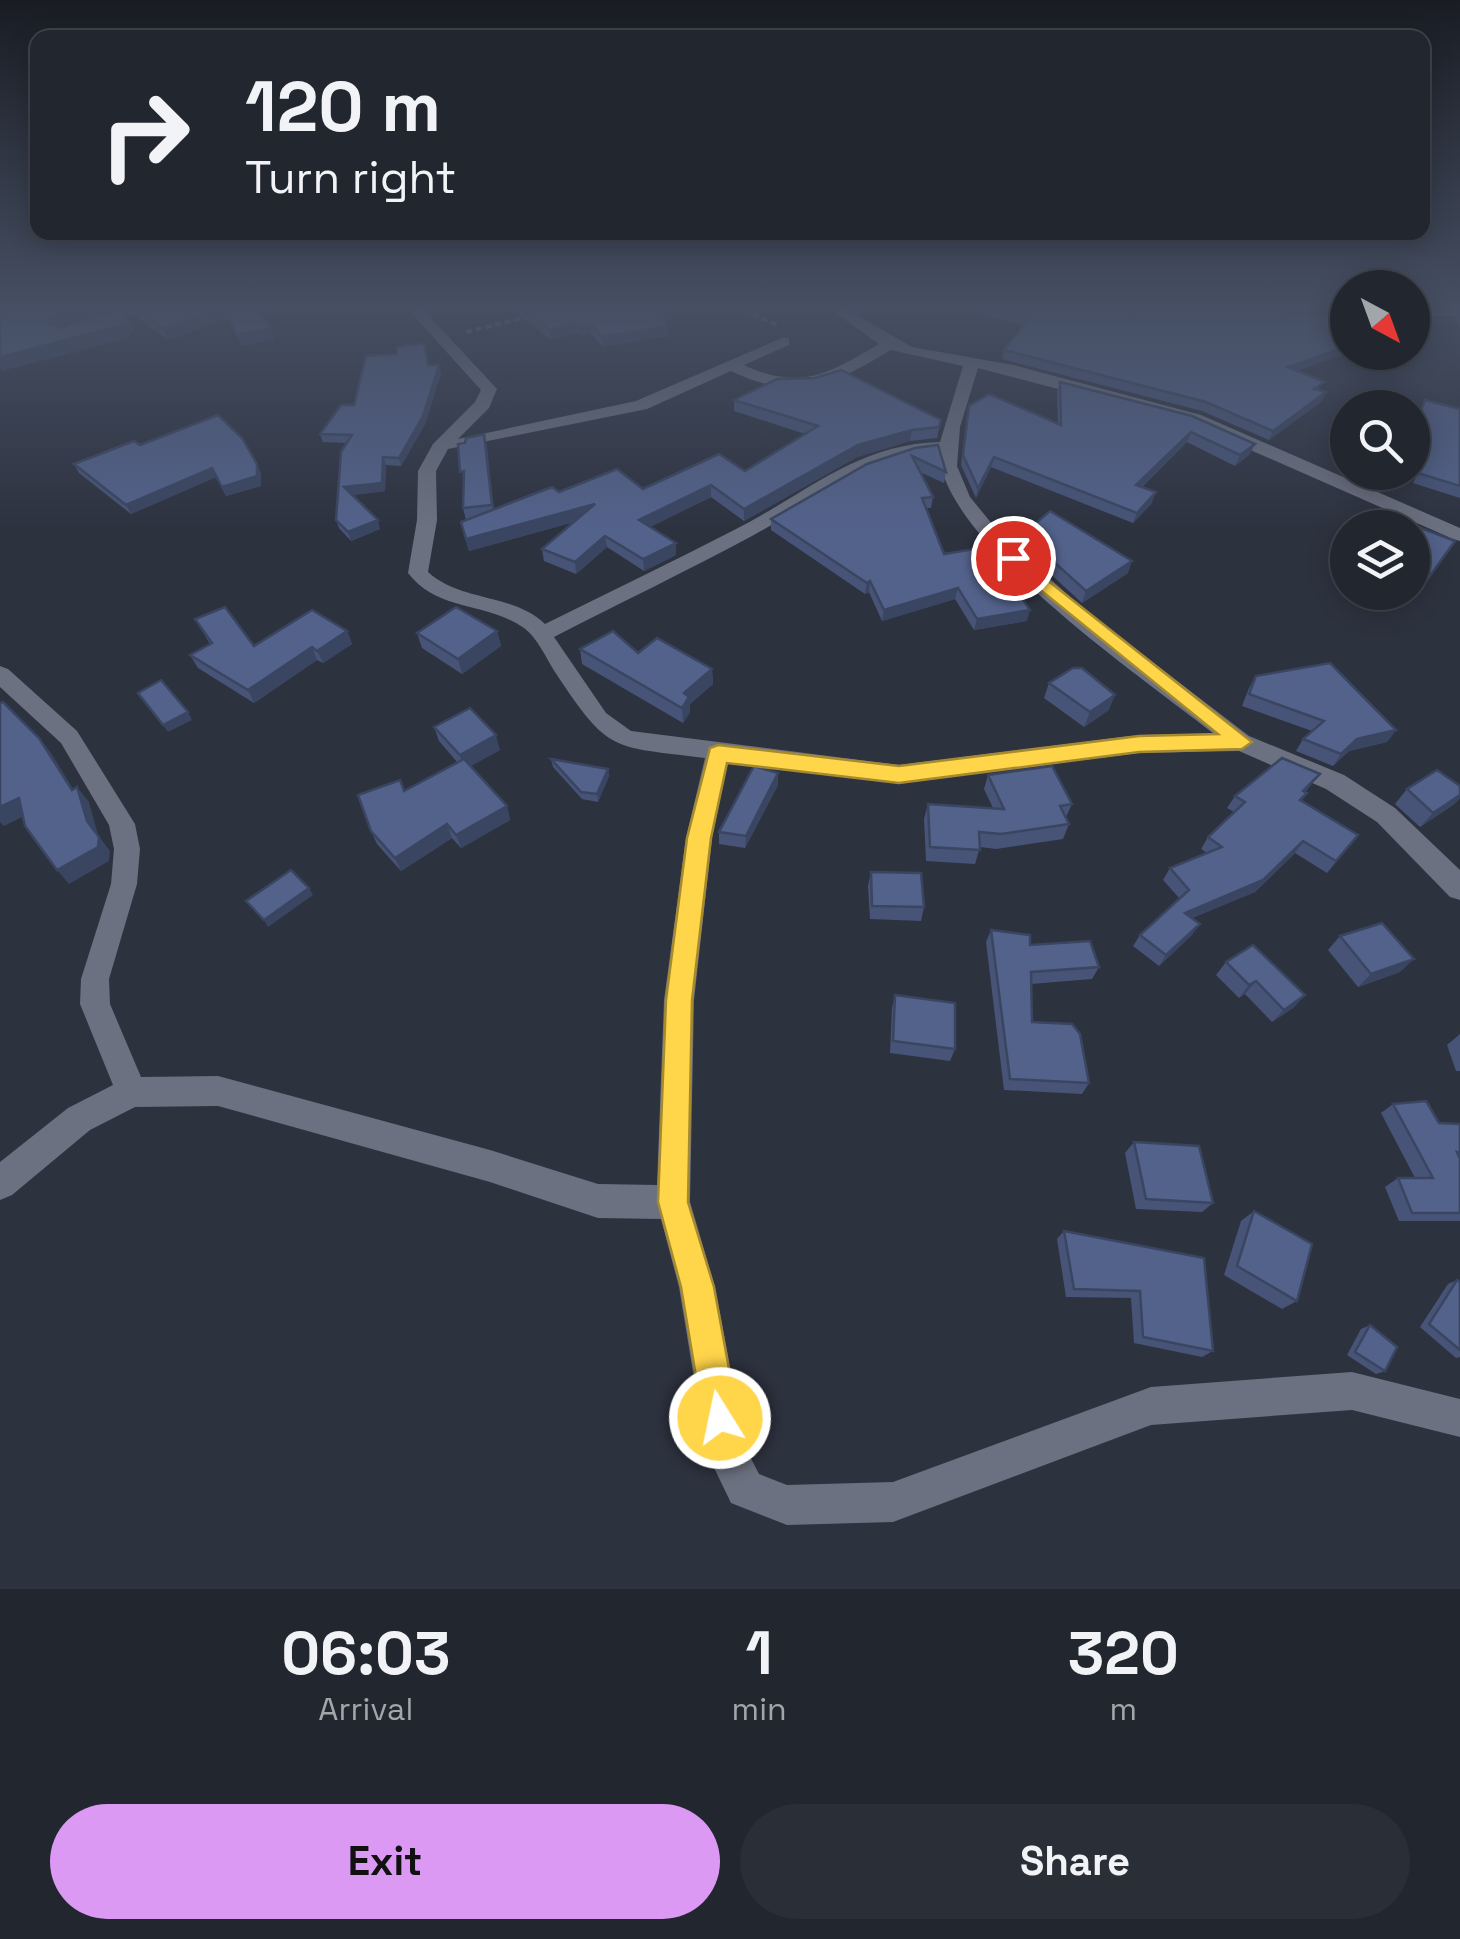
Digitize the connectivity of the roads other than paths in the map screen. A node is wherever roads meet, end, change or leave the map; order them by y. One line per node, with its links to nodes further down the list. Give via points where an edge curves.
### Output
1 (482, 381): 8 (street, via 489,389 483,404)
2 (696, 381): 8 (street, via 641,404)
3 (765, 381): 4 (street, via 791,387)
4 (824, 381)
5 (966, 381): 7 (street)
6 (1053, 381): 9 (street, via 1195,420)
7 (947, 447): 10 (street, via 909,448 864,462 749,530); 12 (street, via 963,502 996,543)
8 (439, 448): 10 (street, via 427,470 428,520 418,573 438,592 501,606)
9 (1460, 535)
10 (542, 634): 13 (street, via 598,719 625,738)
11 (5, 686): 15 (street, via 69,737 122,824 124,884 95,979 95,1004)
12 (1242, 742): 13 (street, via 1139,744 899,774); 14 (street, via 1335,782 1386,815)
13 (718, 754): 17 (street, via 699,838 679,1000)
14 (1460, 890)
15 (132, 1092): 16 (street, via 80,1119); 17 (street, via 218,1091 598,1201)
16 (0, 1183)
17 (673, 1202): 18 (street, via 698,1287 726,1451 745,1489 786,1504 893,1502 1151,1406 1352,1390)
18 (1460, 1418)

